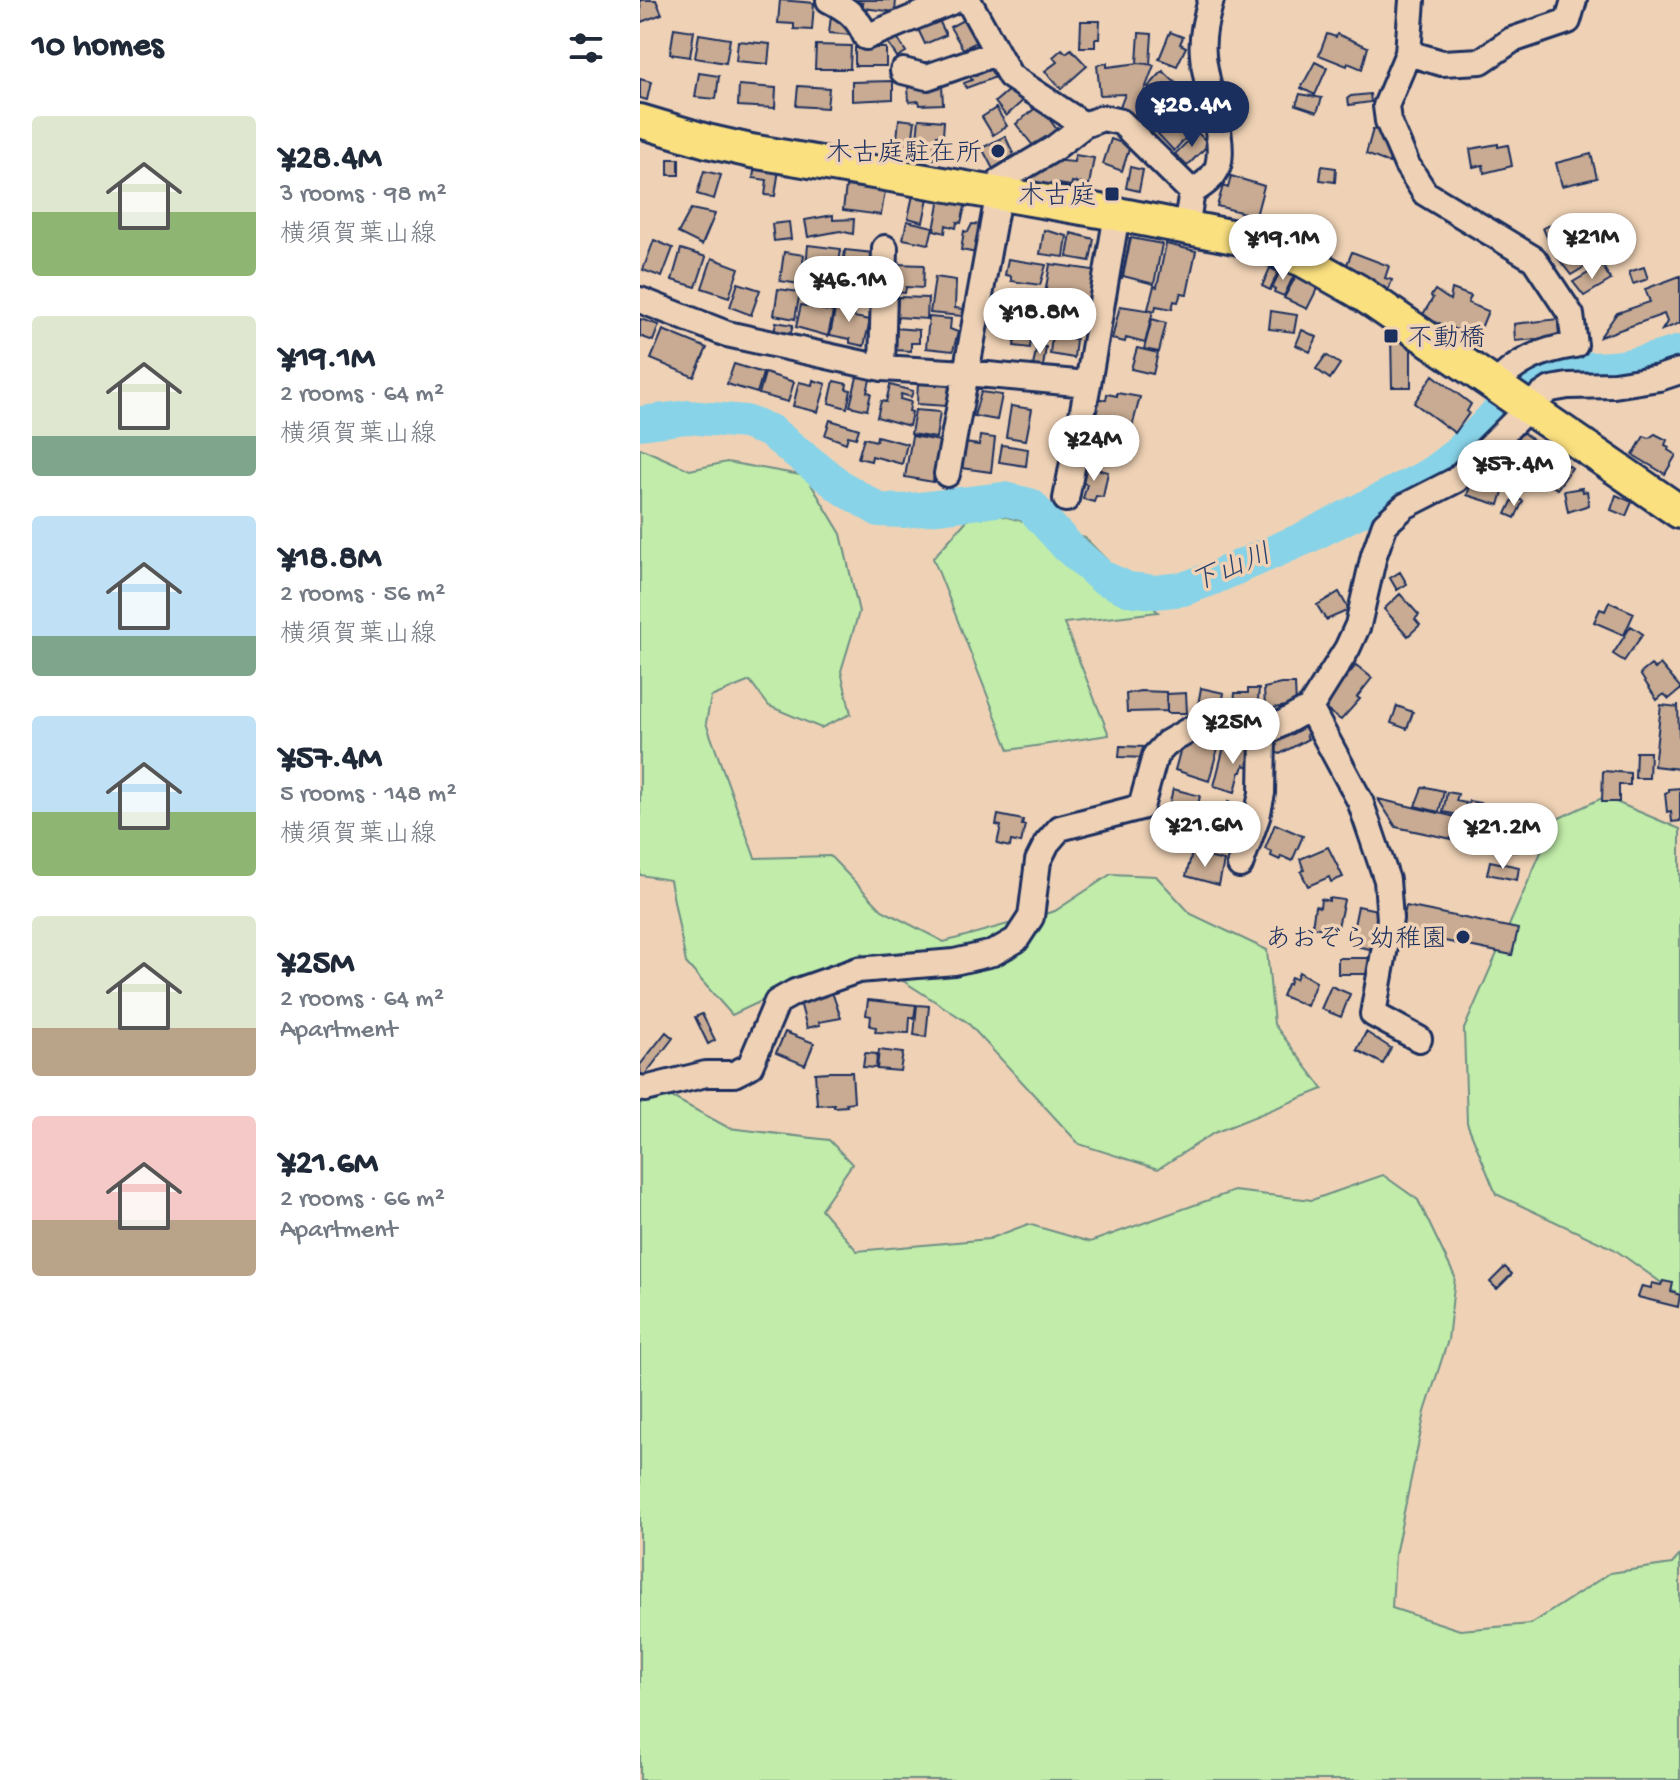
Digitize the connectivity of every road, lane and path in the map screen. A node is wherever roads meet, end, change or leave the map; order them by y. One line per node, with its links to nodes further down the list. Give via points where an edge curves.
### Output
1 (829, 0): 2 (street, via 850,11 866,37)
2 (956, 0)
3 (968, 0): 7 (street)
4 (1211, 0): 12 (street, via 1203,54 1219,141 1218,166 1207,183)
5 (1412, 0): 8 (street)
6 (1574, 0): 8 (street, via 1568,21 1512,40 1481,61 1442,63)
7 (996, 53): 9 (street, via 927,77); 11 (street, via 1010,76)
8 (1408, 53): 22 (street, via 1386,106 1407,165 1425,193 1534,259 1571,315 1575,345 1515,365)
9 (903, 71)
10 (640, 121): 13 (main road, via 751,151)
11 (1084, 125): 12 (street, via 1103,118 1121,122); 13 (street, via 1001,180)
12 (1192, 192): 15 (street)
13 (997, 193): 14 (main road); 20 (street)
14 (1117, 214): 15 (main road); 21 (street)
15 (1186, 227): 22 (main road, via 1250,240 1303,260 1358,291)
16 (885, 248): 18 (street)
17 (640, 300): 18 (street, via 727,334)
18 (882, 368): 20 (street)
19 (1680, 371): 22 (street, via 1614,385)
20 (966, 373): 21 (street); 23 (street)
21 (1088, 384): 24 (street)
22 (1510, 396): 25 (main road); 26 (street, via 1456,480 1405,506 1385,524 1358,625)
23 (947, 474)
24 (1066, 499)
25 (1680, 512)
26 (1310, 708): 27 (street); 29 (street, via 1360,801 1387,880 1390,919 1373,1014)
27 (1263, 734): 28 (street, via 1262,793); 30 (street, via 1193,728 1155,756 1141,807 1060,828 1038,861 1031,917 1016,940 993,953 954,962 858,970 795,992 777,1002 750,1066 734,1074 706,1074)
28 (1240, 865)
29 (1419, 1039)
30 (640, 1088)

